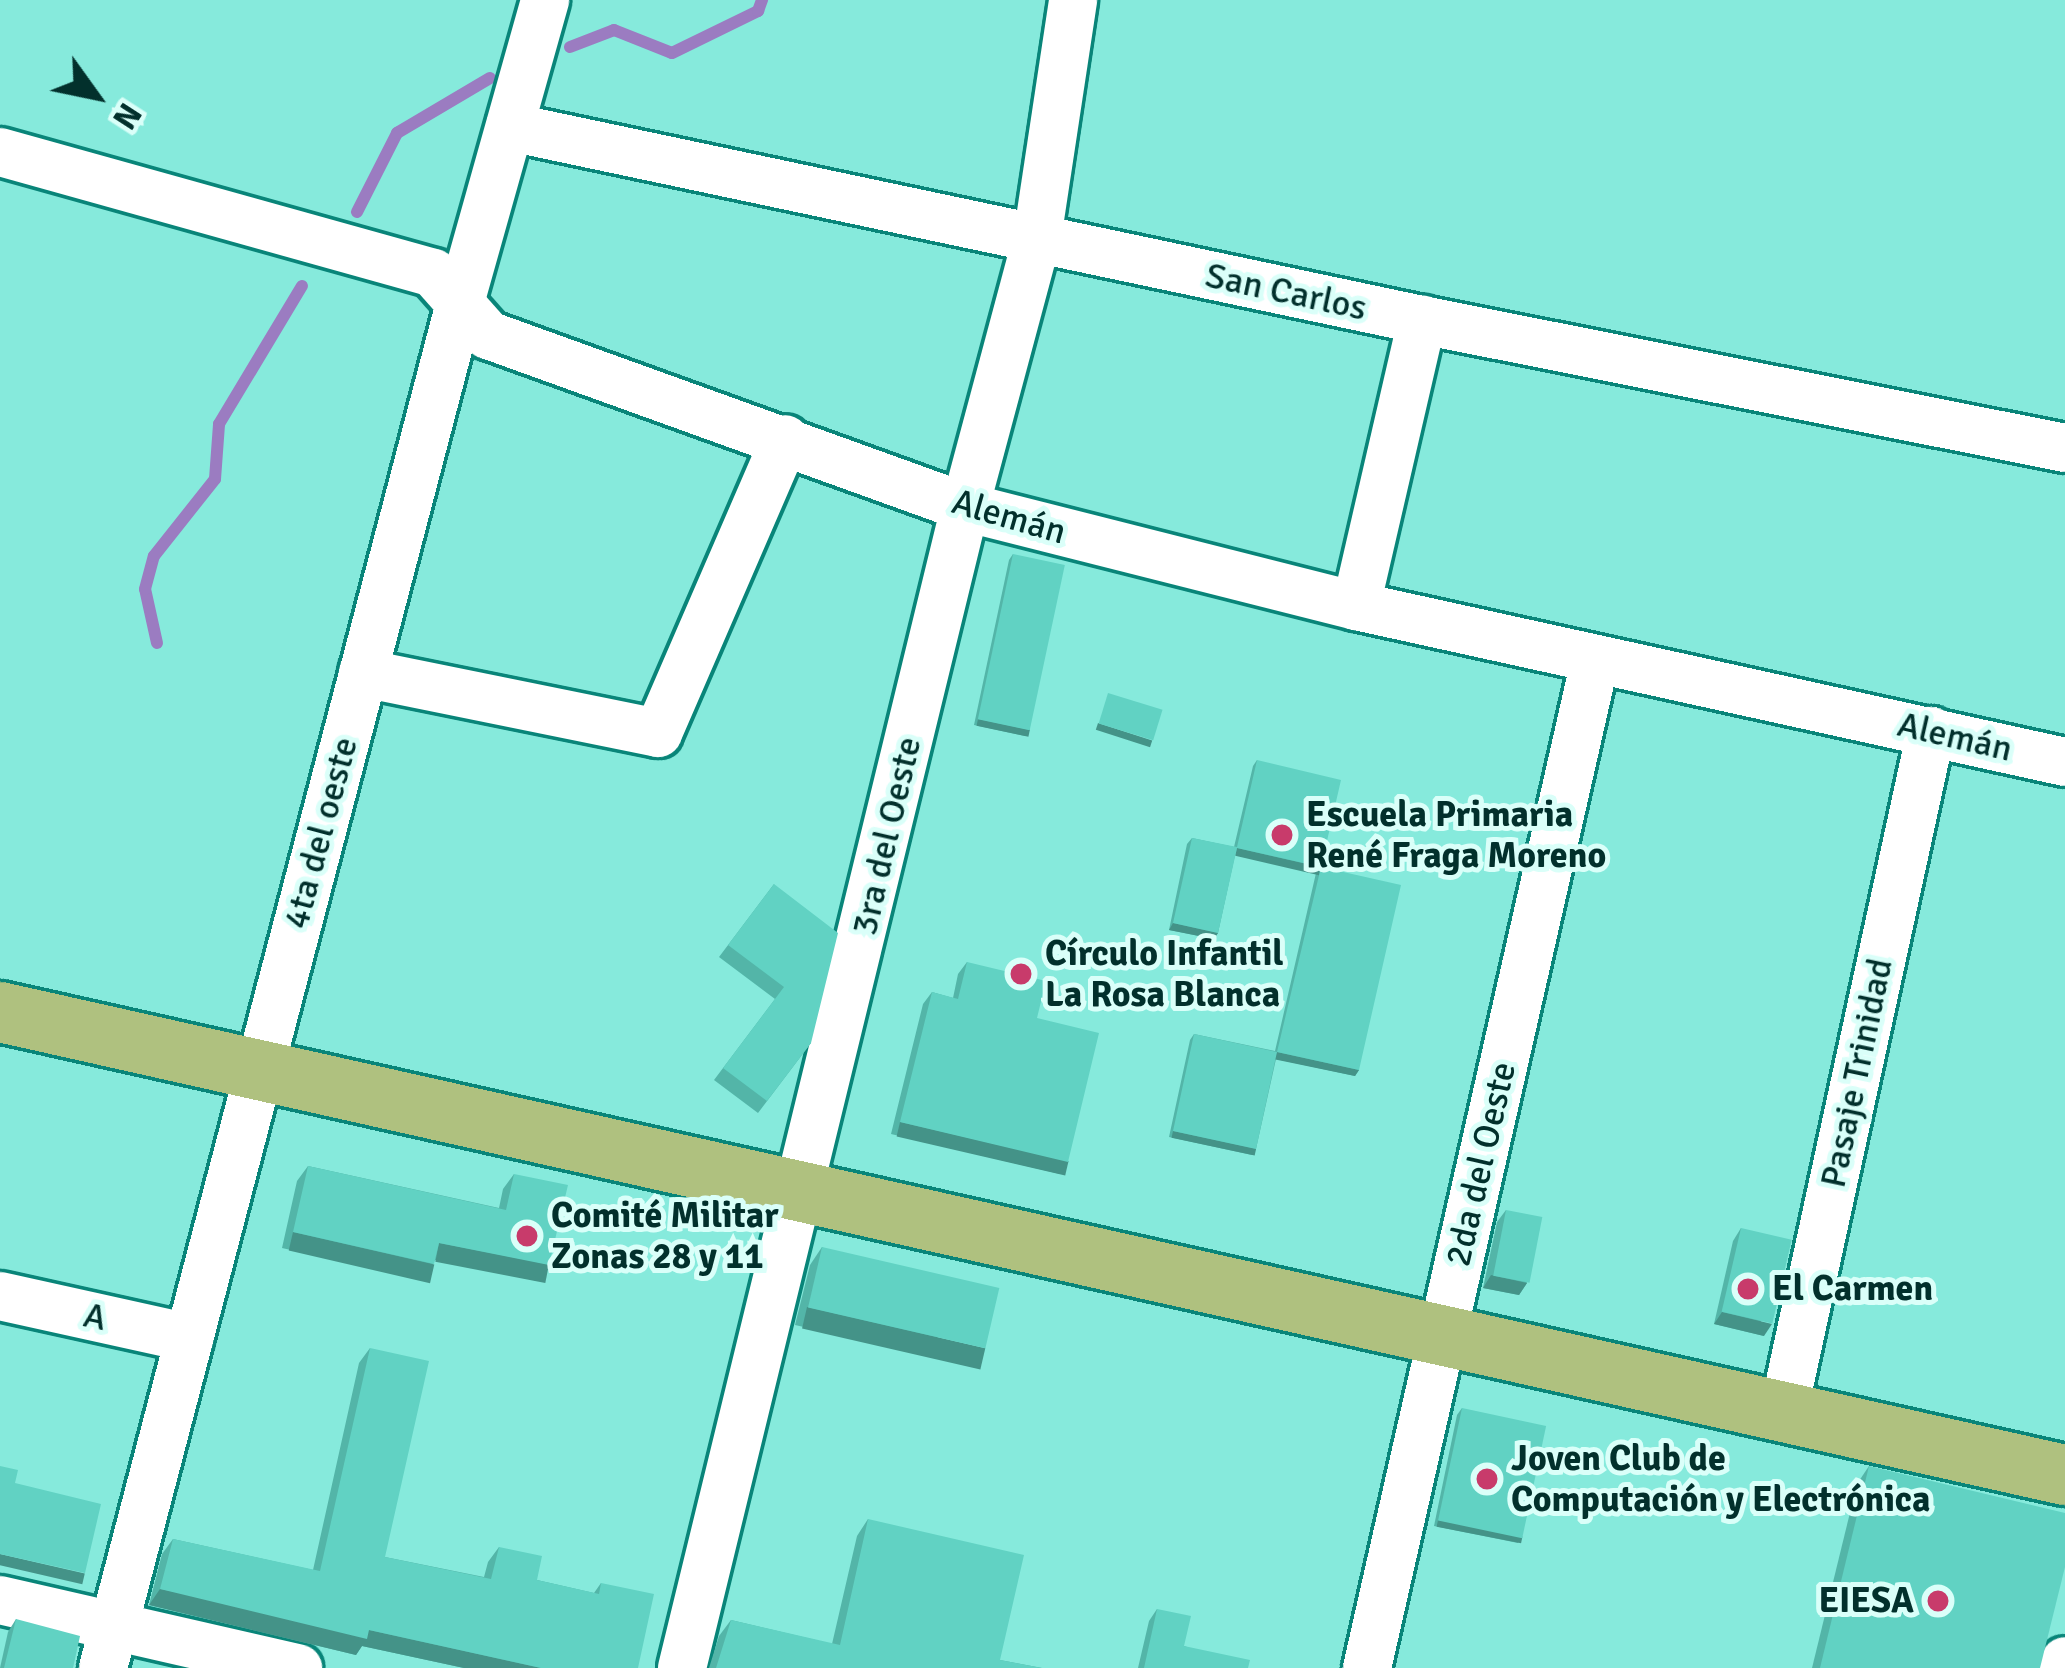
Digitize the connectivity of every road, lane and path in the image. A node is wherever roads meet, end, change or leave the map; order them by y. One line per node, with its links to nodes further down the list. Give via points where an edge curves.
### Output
1 (545, 0): 3 (street, 4ta del oeste)
2 (1073, 0): 5 (street, 3ra del Oeste)
3 (510, 127): 5 (street, San Carlos); 6 (street, 4ta del oeste)
4 (0, 152): 6 (street, Alemán, via 433,273)
5 (1036, 239): 7 (street, San Carlos); 10 (street, 3ra del Oeste)
6 (460, 303): 8 (street, Alemán, via 488,335); 13 (street, 4ta del oeste)
7 (1422, 320): 9 (street, San Carlos); 11 (street)
8 (785, 439): 10 (street, Alemán); 13 (street, via 658,733)
9 (2065, 448)
10 (965, 507): 11 (street, Alemán); 19 (street, 3ra del Oeste)
11 (1356, 606): 12 (street, Alemán)
12 (1595, 660): 14 (street, Alemán); 22 (street, 2da del Oeste)
13 (362, 673): 18 (street, 4ta del oeste)
14 (1930, 731): 15 (street, Alemán); 23 (street, Pasaje Trinidad)
15 (2065, 762)
16 (0, 1012): 18 (main road)
17 (0, 1052): 18 (main road)
18 (255, 1088): 19 (main road); 21 (street, 4ta del oeste)
19 (798, 1210): 22 (main road); 29 (street, 3ra del Oeste)
20 (0, 1296): 21 (street, A)
21 (190, 1338): 27 (street, 4ta del oeste)
22 (1439, 1350): 23 (main road); 25 (main road); 30 (street, 2da del Oeste)
23 (1783, 1414): 24 (main road)
24 (2065, 1475)
25 (2065, 1503)
26 (0, 1600): 27 (street)
27 (109, 1647): 28 (street)
28 (298, 1668)
29 (682, 1668)
30 (1367, 1668)

